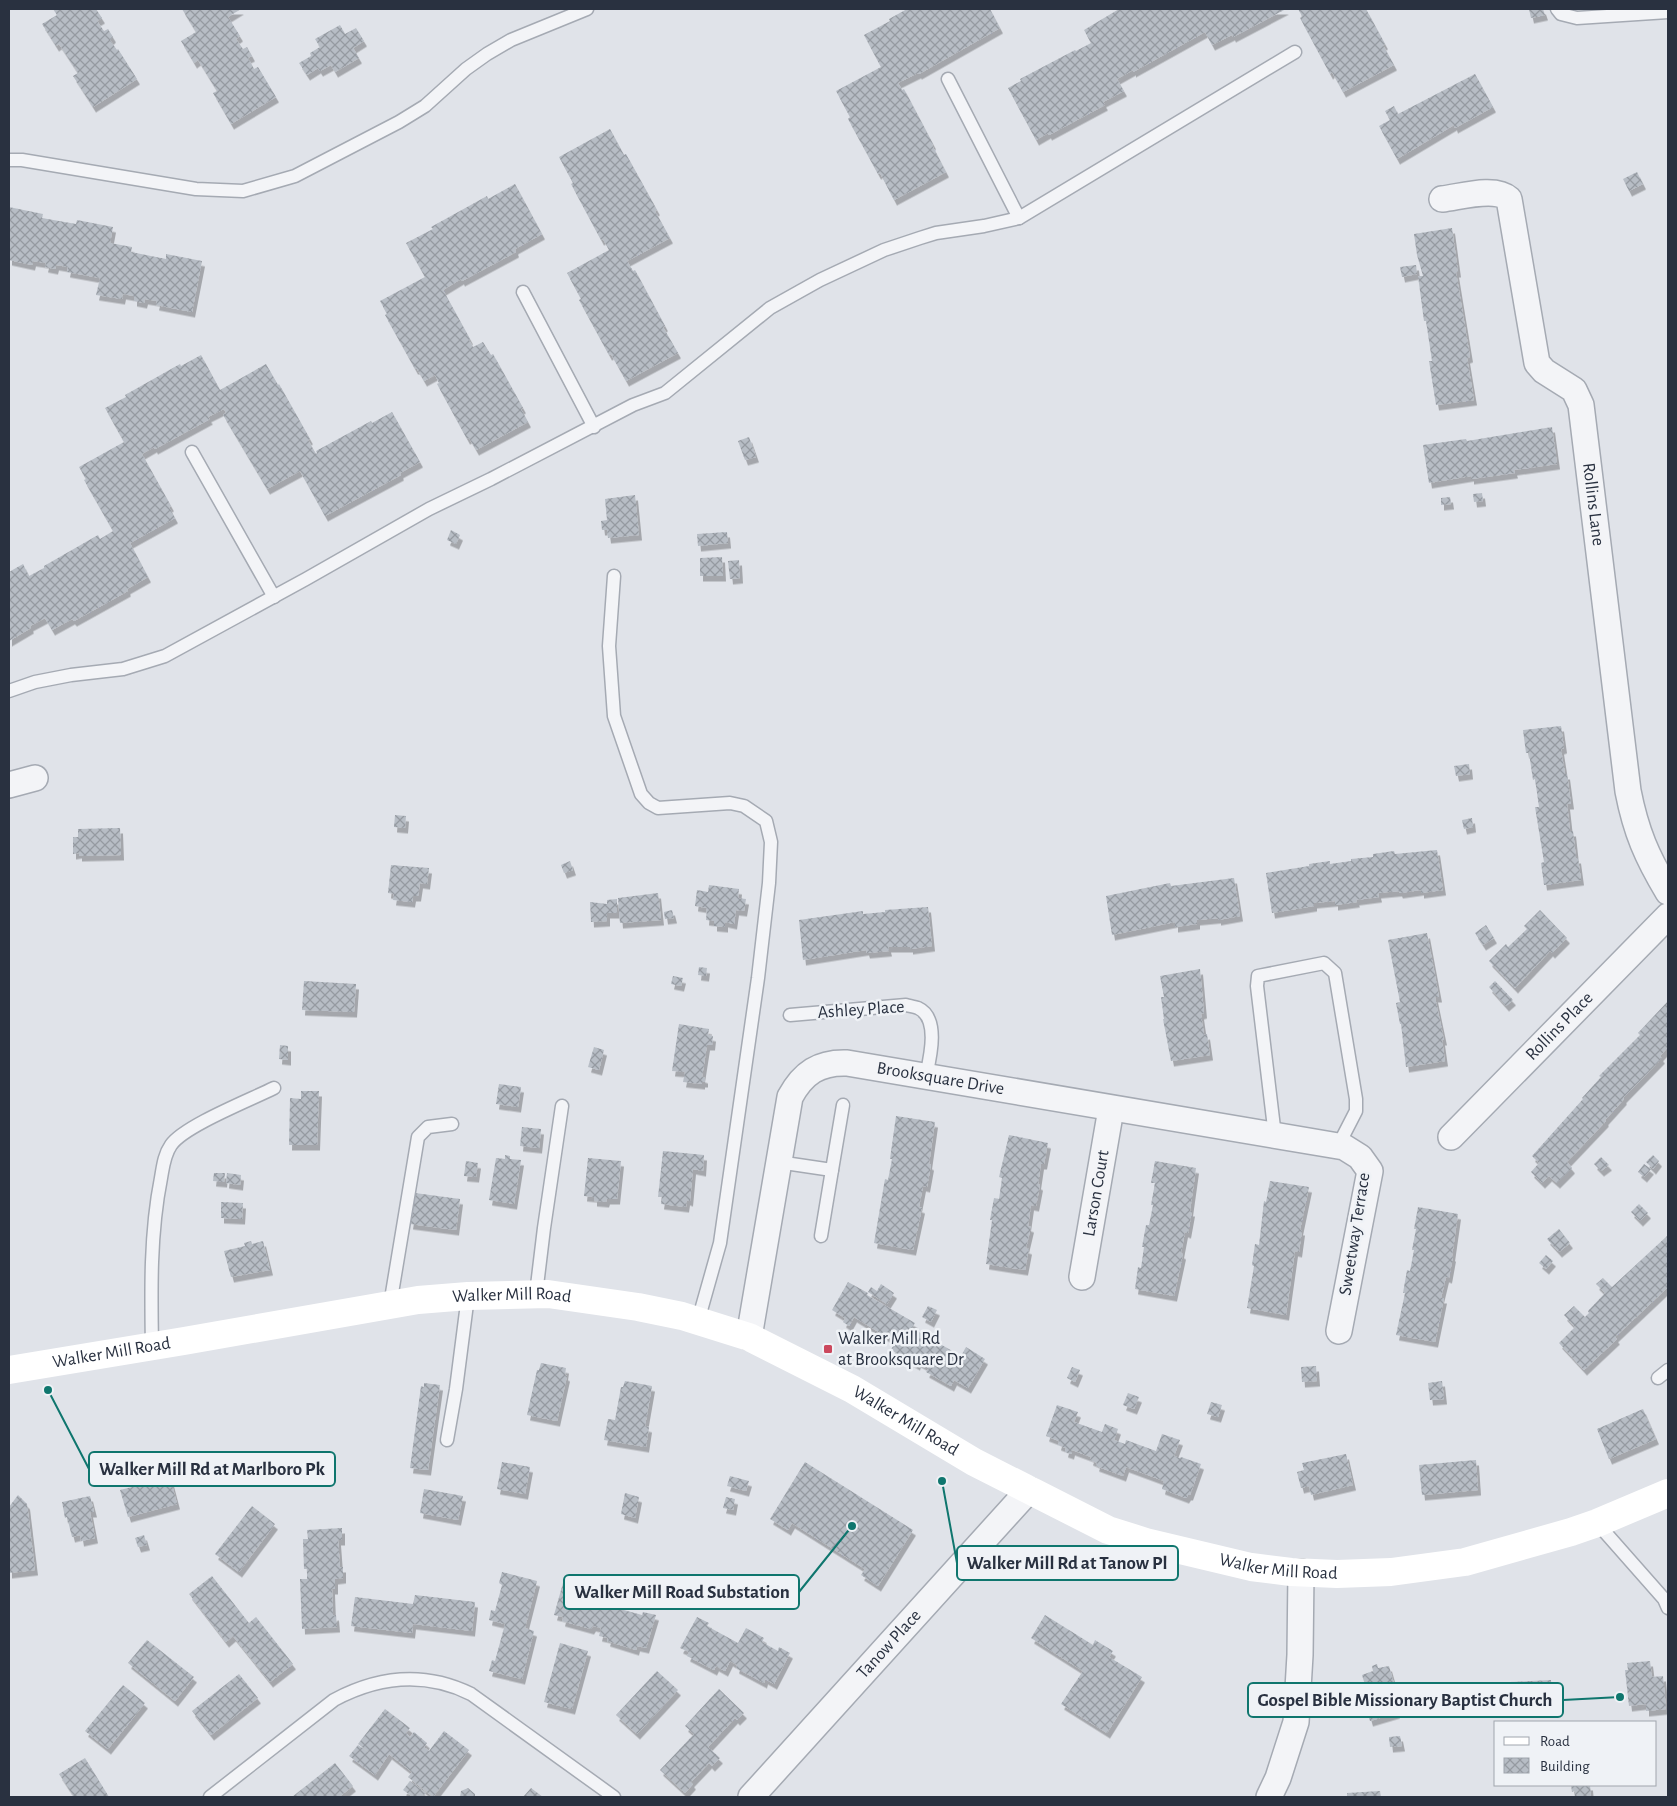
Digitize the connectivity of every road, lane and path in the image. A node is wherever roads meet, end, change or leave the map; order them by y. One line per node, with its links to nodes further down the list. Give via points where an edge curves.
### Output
1 (587, 9): 6 (lane, via 511,40 487,54 425,106 399,122 295,176 243,191 196,188)
2 (1557, 9): 3 (lane, via 1561,14 1577,18)
3 (1668, 12)
4 (1295, 52): 8 (lane)
5 (948, 79): 8 (lane)
6 (9, 160)
7 (1442, 199): 17 (street, Rollins Lane, via 1490,192 1509,199 1537,363 1574,390 1581,406 1630,801 1640,838)
8 (1019, 218): 10 (lane, via 936,233 884,250 820,280 770,308 665,392)
9 (524, 292): 10 (lane)
10 (594, 427): 13 (lane, via 430,509)
11 (192, 452): 13 (lane)
12 (614, 576): 36 (lane, via 609,646 614,716 641,794 649,804 658,808 730,803 744,806 766,821 771,842 758,978 720,1243)
13 (274, 597): 14 (lane, via 152,661 123,669 35,682)
14 (9, 691)
15 (35, 778): 16 (street)
16 (9, 785)
17 (1668, 892)
18 (1668, 916): 27 (street, Rollins Place)
19 (790, 1015): 20 (lane, Ashley Place, via 906,1005 919,1008 931,1027 932,1052)
20 (926, 1076): 24 (street, Brooksquare Drive); 29 (street, Brooksquare Drive, via 833,1062 812,1071 800,1081 790,1097)
21 (274, 1088): 39 (lane, via 190,1129 171,1144 156,1201)
22 (843, 1105): 30 (lane)
23 (562, 1106): 33 (lane)
24 (1111, 1109): 26 (street, Brooksquare Drive); 32 (street, Larson Court)
25 (452, 1124): 35 (lane, via 428,1127 418,1137)
26 (1275, 1136): 28 (street, Brooksquare Drive); 28 (lane, via 1258,976 1324,964 1335,973 1356,1099 1356,1111)
27 (1450, 1137)
28 (1341, 1147): 37 (street, Sweetway Terrace, via 1360,1157 1370,1171)
29 (778, 1162): 30 (lane); 38 (street, Brooksquare Drive)
30 (832, 1170): 31 (lane)
31 (821, 1236)
32 (1082, 1277)
33 (536, 1294): 34 (street, Walker Mill Road); 36 (street, Walker Mill Road, via 587,1298)
34 (468, 1296): 35 (street, Walker Mill Road); 43 (lane)
35 (390, 1305): 39 (street, Walker Mill Road)
36 (698, 1321): 38 (street, Walker Mill Road)
37 (1339, 1331)
38 (749, 1337): 44 (street, Walker Mill Road, via 852,1389 974,1462)
39 (152, 1346): 40 (street, Walker Mill Road)
40 (9, 1370)
41 (1668, 1370): 42 (lane)
42 (1658, 1378)
43 (447, 1440)
44 (1029, 1490): 47 (street, Walker Mill Road, via 1108,1530 1146,1542 1251,1567); 51 (street, Tanow Place)
45 (1668, 1493): 46 (street, Walker Mill Road)
46 (1597, 1523): 47 (street, Walker Mill Road, via 1465,1562 1391,1572); 48 (lane)
47 (1301, 1572): 52 (street, via 1296,1722)
48 (1667, 1602)
49 (210, 1797): 50 (lane, via 334,1700 357,1688 405,1678 456,1686 471,1694)
50 (614, 1797)
51 (751, 1797)
52 (1269, 1797)

